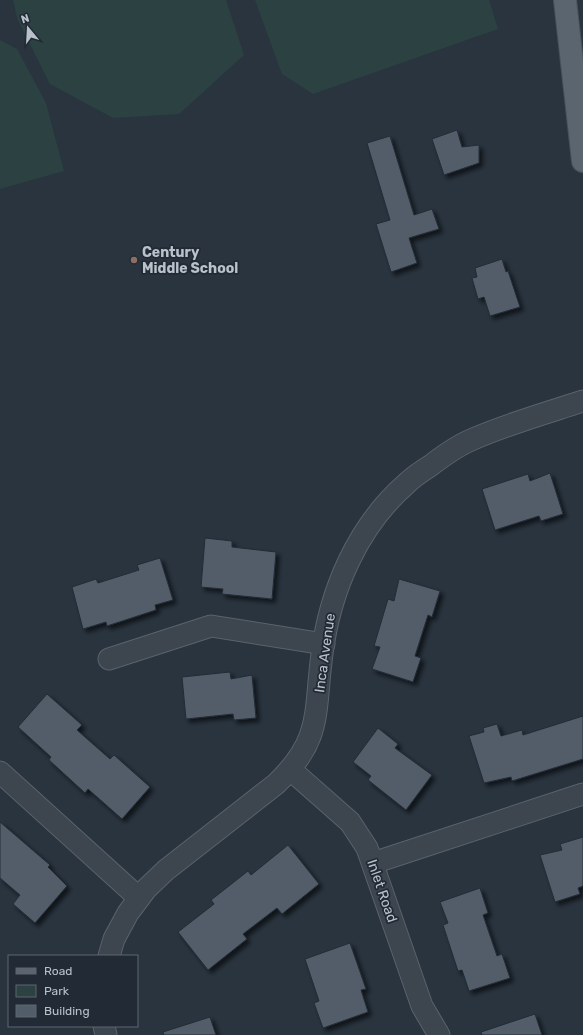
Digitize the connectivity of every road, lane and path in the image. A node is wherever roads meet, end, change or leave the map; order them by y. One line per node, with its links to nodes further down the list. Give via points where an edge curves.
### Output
1 (565, 0): 2 (main road)
2 (583, 161)
3 (583, 401): 4 (street, Inca Avenue, via 470,440 438,459 406,484 357,545 340,578 329,614)
4 (324, 644): 5 (street, via 211,626); 6 (street, Inca Avenue, via 314,724 309,741)
5 (109, 659)
6 (291, 770): 9 (street, Inlet Road, via 350,822 367,848); 10 (street, Inca Avenue, via 166,870)
7 (0, 772): 10 (street)
8 (583, 794): 9 (street)
9 (373, 863): 12 (street, Inlet Road, via 414,986)
10 (139, 898): 11 (street, Inca Avenue, via 114,938)
11 (108, 955)
12 (439, 1035)

